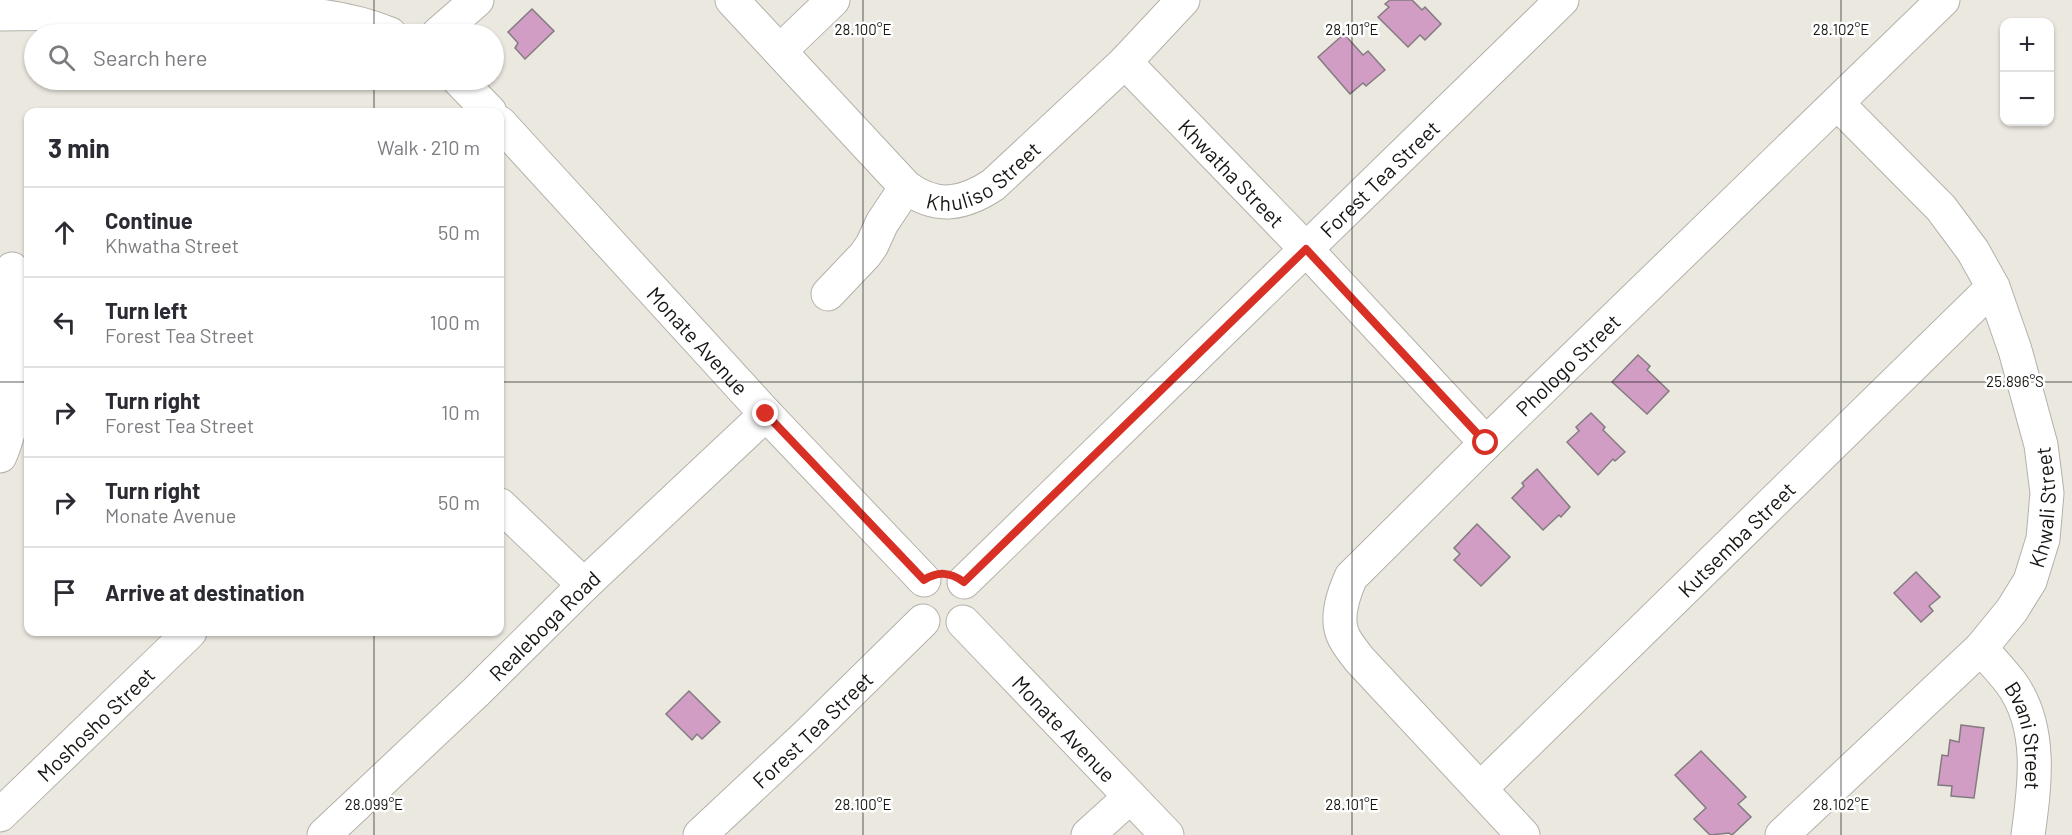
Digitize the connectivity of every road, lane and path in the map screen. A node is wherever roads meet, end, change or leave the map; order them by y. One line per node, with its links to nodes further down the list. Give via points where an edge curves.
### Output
1 (477, 0): 9 (street)
2 (732, 0): 10 (street, Khuliso Street)
3 (833, 0): 10 (street)
4 (1184, 0): 11 (street, Khuliso Street)
5 (1562, 0): 17 (street, Forest Tea Street)
6 (1943, 0): 13 (street, Phologo Street)
7 (0, 14): 8 (street, via 281,12)
8 (360, 24)
9 (449, 24)
10 (780, 51): 16 (street, Khuliso Street)
11 (1125, 62): 16 (street, Khuliso Street, via 993,185 975,197 936,201 919,197); 17 (street, Khwatha Street)
12 (468, 90): 14 (street)
13 (1838, 104): 19 (street, Khwali Street, via 1941,208 1973,251); 22 (street, Phologo Street)
14 (485, 108)
15 (504, 127): 21 (street, Monate Avenue)
16 (906, 188): 20 (street, via 865,255)
17 (1306, 249): 22 (street, Khwatha Street); 26 (street, Forest Tea Street)
18 (14, 269): 23 (street, via 13,408 8,438)
19 (1993, 288): 31 (street, Khwali Street, via 2041,445 2047,493 2043,539 2030,581); 32 (street, Kutsemba Street)
20 (828, 294)
21 (766, 414): 25 (street, Monate Avenue); 27 (street, Realeboga Road)
22 (1486, 443): 32 (street, Phologo Street, via 1351,577 1341,614 1342,633 1359,659)
23 (0, 456)
24 (504, 509): 27 (street)
25 (924, 580): 26 (street, via 944,573); 28 (street, via 915,600)
26 (964, 582): 29 (street, via 970,589 972,606)
27 (584, 585): 35 (street, Realeboga Road)
28 (923, 621): 29 (street, via 943,630); 36 (street, Forest Tea Street)
29 (963, 622): 33 (street, Monate Avenue)
30 (186, 636): 34 (street, Moshosho Street)
31 (1981, 648): 40 (street, Khwali Street); 41 (street, Bvani Street, via 2012,684 2032,735 2035,774)
32 (1480, 789): 39 (street, Phologo Street)
33 (1130, 797): 37 (street); 38 (street, Monate Avenue)
34 (0, 815)
35 (324, 835)
36 (700, 835)
37 (1088, 835)
38 (1167, 835)
39 (1523, 835)
40 (1782, 835)
41 (2028, 835)

